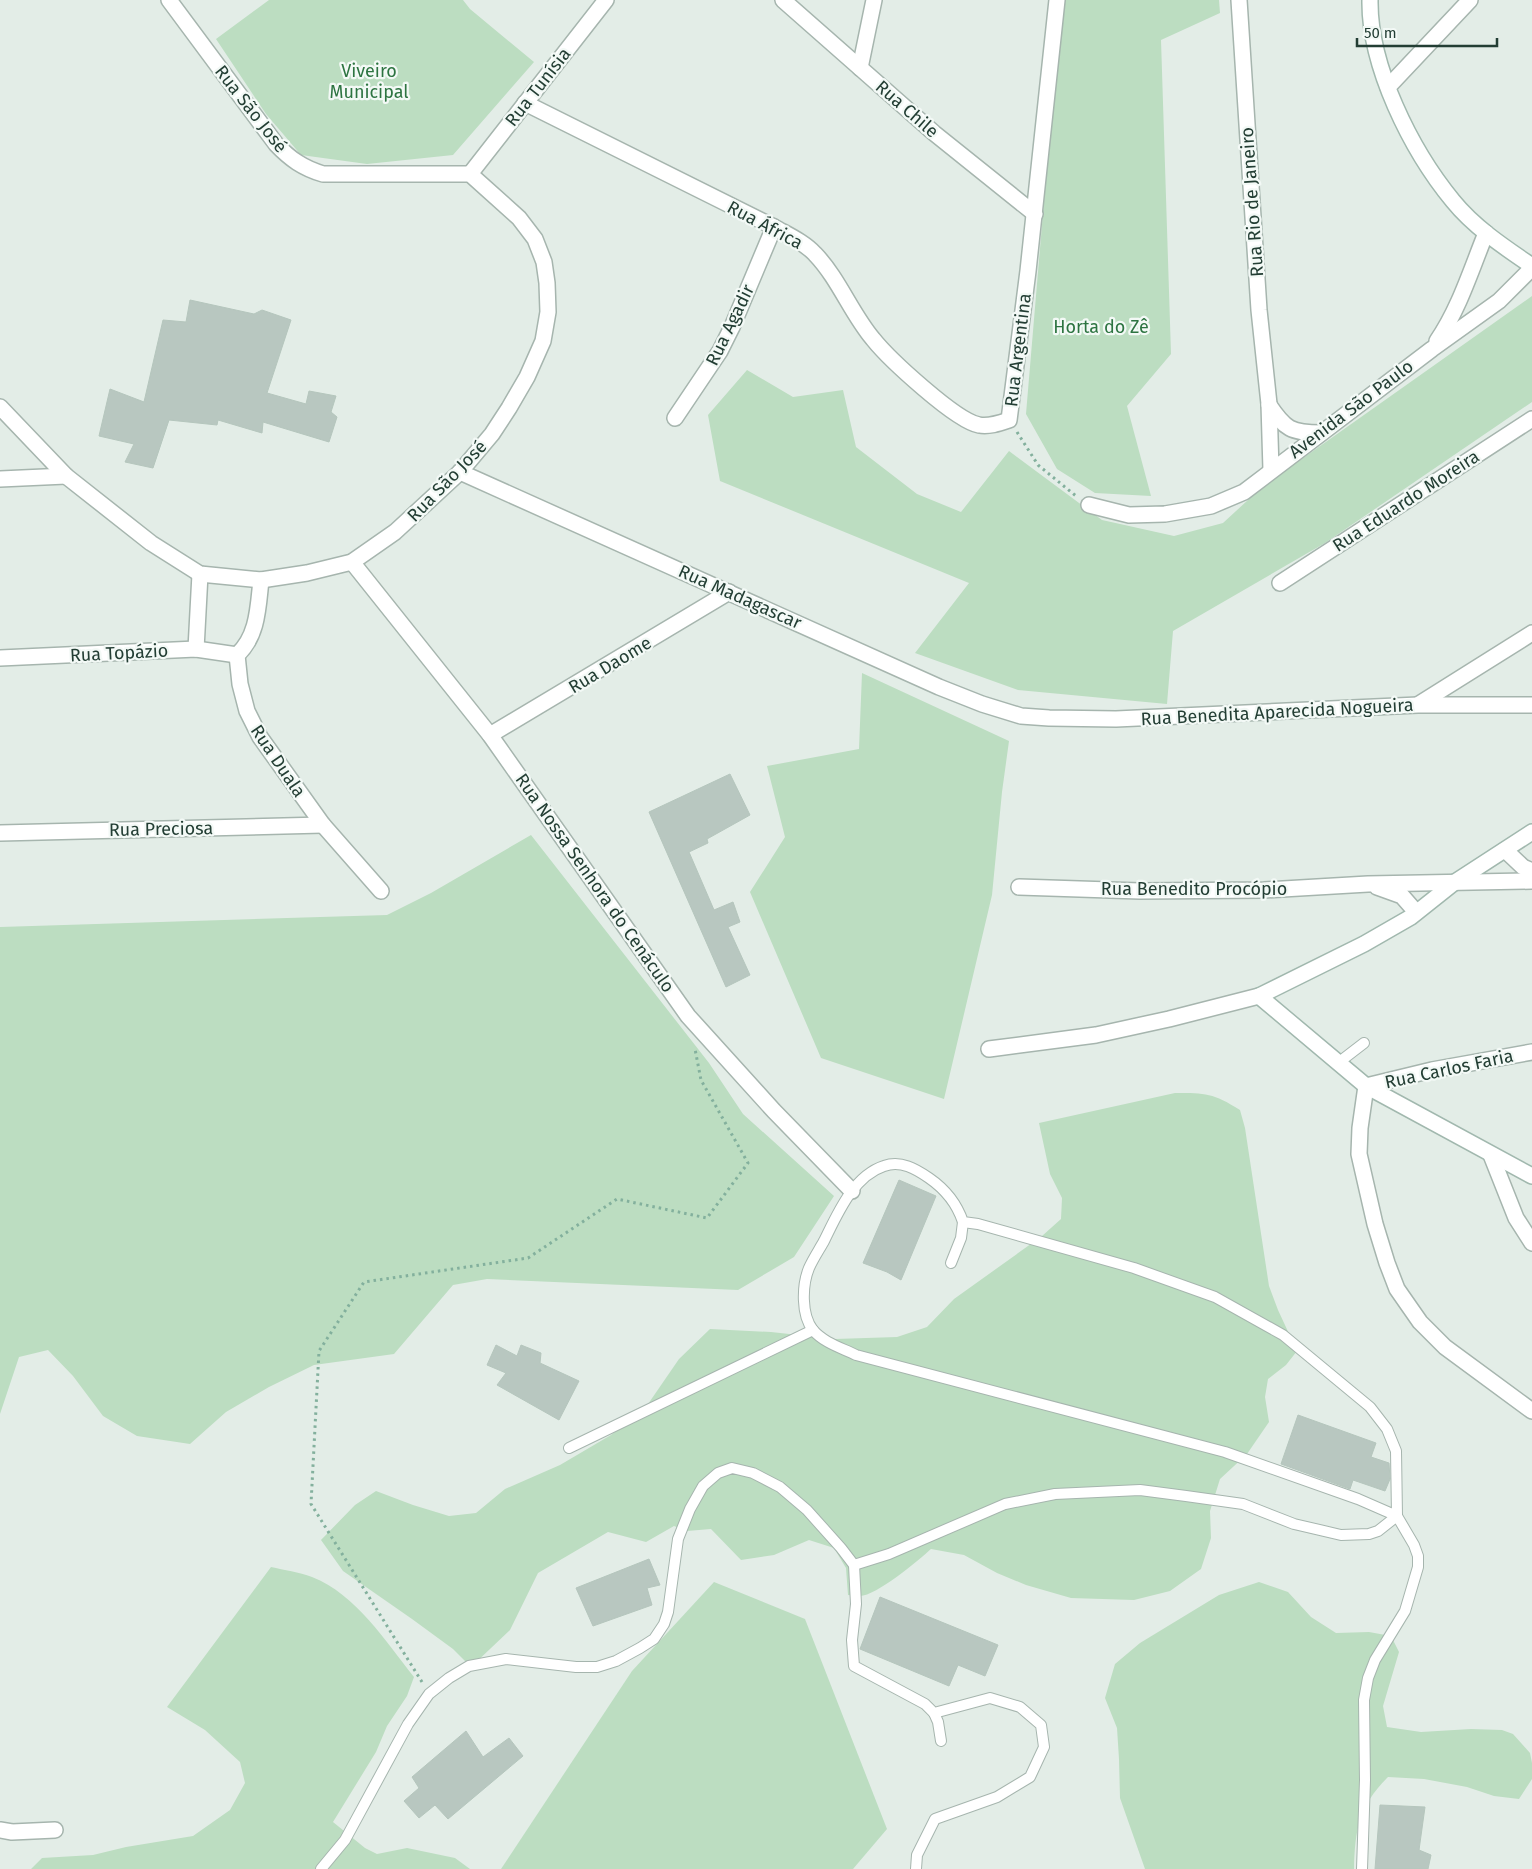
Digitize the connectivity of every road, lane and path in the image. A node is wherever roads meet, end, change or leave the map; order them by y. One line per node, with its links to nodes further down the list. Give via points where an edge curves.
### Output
1 (169, 0): 12 (street, Rua São José, via 276,144 306,169 323,174)
2 (606, 0): 11 (street, Rua Tunísia)
3 (782, 0): 9 (street, Rua Chile)
4 (874, 0): 9 (street)
5 (1057, 0): 13 (street, Rua Argentina)
6 (1239, 0): 18 (street, Rua Rio de Janeiro)
7 (1370, 0): 10 (street, via 1376,48)
8 (1470, 0): 10 (street)
9 (860, 68): 13 (street, Rua Chile, via 934,133)
10 (1388, 87): 15 (street, via 1404,125 1434,174 1454,202)
11 (525, 103): 12 (street, Rua Tunísia); 14 (street, Rua África)
12 (470, 174): 25 (street, Rua São José, via 520,218 535,238 544,262 548,312 543,341 527,377 492,434)
13 (1035, 214): 22 (street, Rua Argentina)
14 (774, 227): 20 (street, Rua Agadir, via 720,352); 22 (street, Rua África, via 814,252 873,340 942,404 980,425)
15 (1486, 233): 16 (street); 17 (street, Avenida São Paulo, via 1458,304)
16 (1532, 267): 17 (street, Avenida São Paulo, via 1499,301)
17 (1432, 349): 23 (street, Avenida São Paulo)
18 (1268, 404): 23 (street, via 1281,423 1293,430); 24 (street, Rua Rio de Janeiro)
19 (0, 407): 26 (street, Rua São José)
20 (675, 418)
21 (1532, 419): 32 (street, Rua Eduardo Moreira)
22 (1009, 420): 28 (path, Rua Argentina, via 1038,465)
23 (1321, 433): 24 (street, Avenida São Paulo)
24 (1271, 470): 28 (street, via 1244,492 1211,506 1165,514 1129,515)
25 (460, 472): 29 (street, Rua São José, via 395,532); 33 (street, Rua Madagascar)
26 (66, 476): 27 (street); 30 (street, Rua São José, via 151,543)
27 (0, 479)
28 (1089, 505)
29 (352, 562): 31 (street, Rua São José); 41 (street, Rua Nossa Senhora do Cenáculo)
30 (200, 574): 31 (street, Rua São José); 35 (street)
31 (261, 580): 36 (street, via 255,625 245,648)
32 (1280, 584)
33 (729, 592): 40 (street, Rua Madagascar, via 939,687); 41 (street, Rua Daome)
34 (1532, 633): 38 (street)
35 (196, 649): 36 (street, Rua Topázio); 37 (street, Rua Topázio)
36 (237, 655): 42 (street, Rua Duala, via 247,711 260,737)
37 (0, 658)
38 (1418, 705): 39 (street, Rua Benedita Aparecida Nogueira); 40 (street, Rua Benedita Aparecida Nogueira, via 1116,719)
39 (1532, 705)
40 (1022, 716)
41 (490, 735): 62 (street, Rua Nossa Senhora do Cenáculo, via 688,1016)
42 (323, 825): 44 (street, Rua Preciosa); 51 (street, Rua Duala)
43 (1532, 832): 45 (street)
44 (0, 833)
45 (1505, 850): 46 (street); 48 (street)
46 (1532, 872)
47 (1532, 881): 48 (street, Rua Benedito Procópio)
48 (1456, 882): 49 (street, Rua Benedito Procópio); 52 (street)
49 (1368, 884): 50 (street, Rua Benedito Procópio, via 1264,890 1140,891); 52 (street, Rua Benedito Procópio, via 1402,896)
50 (1019, 887)
51 (381, 892)
52 (1416, 912): 53 (street, via 1364,944)
53 (1259, 996): 56 (street, via 1096,1035); 58 (street)
54 (694, 1043): 71 (path, via 702,1080 748,1163 707,1218 617,1199 528,1258 364,1282 319,1351 311,1504)
55 (1364, 1043): 58 (lane)
56 (989, 1049)
57 (1532, 1052): 59 (street, Rua Carlos Faria)
58 (1338, 1063): 59 (street)
59 (1366, 1086): 60 (street); 67 (street, via 1359,1154 1375,1224 1397,1288 1420,1322 1445,1347)
60 (1491, 1155): 61 (street); 64 (street, via 1516,1218)
61 (1532, 1176)
62 (852, 1191): 63 (lane, via 884,1166 901,1164 938,1184 959,1209); 66 (lane, via 809,1269 803,1300)
63 (963, 1222): 65 (lane, via 961,1238); 69 (lane, via 1134,1268 1215,1296 1282,1335 1370,1407 1387,1429 1396,1451)
64 (1532, 1243)
65 (950, 1263)
66 (813, 1330): 68 (lane); 69 (lane, via 830,1343 856,1355 1225,1452)
67 (1532, 1411)
68 (569, 1448)
69 (1397, 1516): 70 (lane, via 1378,1531 1341,1535 1294,1524 1243,1504 1140,1490 1055,1494 1005,1504 889,1554); 78 (lane, via 1414,1545 1418,1567 1405,1611 1375,1660 1368,1678 1364,1700)
70 (854, 1565): 71 (lane, via 806,1510 780,1487 753,1473 732,1468 718,1473 703,1486 690,1509 678,1539 668,1612 654,1638 616,1661 597,1666 576,1667 506,1659 469,1666); 72 (lane, via 854,1666 925,1704)
71 (429, 1694): 76 (lane, via 408,1724 345,1840)
72 (934, 1713): 73 (lane); 77 (lane, via 990,1698 1020,1707 1041,1725 1044,1748 1030,1777 997,1797 935,1819 917,1855)
73 (941, 1741)
74 (0, 1830): 75 (street)
75 (55, 1830)
76 (323, 1869)
77 (916, 1869)
78 (1362, 1869)

